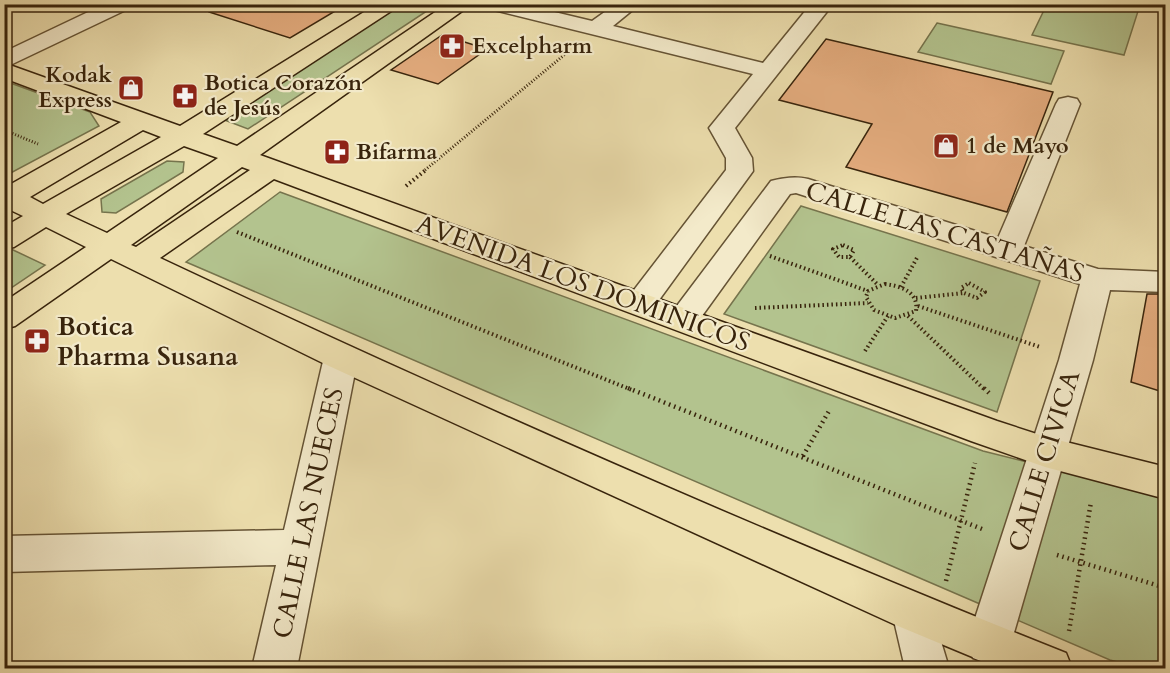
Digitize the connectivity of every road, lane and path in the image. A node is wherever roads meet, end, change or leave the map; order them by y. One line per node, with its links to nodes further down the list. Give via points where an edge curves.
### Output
1 (123, 4): 8 (street)
2 (392, 4): 14 (main road)
3 (462, 4): 15 (main road)
4 (493, 4): 7 (street)
5 (630, 4): 7 (street)
6 (823, 4): 10 (street)
7 (595, 30): 10 (street); 18 (path)
8 (4, 61)
9 (4, 70): 12 (main road, AVENIDA LOS DOMINICOS)
10 (769, 71): 33 (street, via 722,128 739,158 740,171)
11 (1068, 104): 24 (street)
12 (141, 121): 14 (main road, AVENIDA LOS DOMINICOS); 16 (main road)
13 (4, 130): 16 (path)
14 (182, 136): 15 (main road, AVENIDA LOS DOMINICOS); 20 (main road)
15 (239, 156): 17 (main road, AVENIDA LOS DOMINICOS); 25 (main road)
16 (75, 159): 19 (main road)
17 (272, 168): 21 (main road); 33 (main road, AVENIDA LOS DOMINICOS)
18 (403, 188)
19 (7, 197): 20 (main road)
20 (46, 214): 22 (main road); 25 (main road)
21 (202, 216): 25 (main road); 47 (path, via 484,333)
22 (4, 240)
23 (738, 244): 24 (street, CALLE LAS CASTAÑAS, via 782,187 798,185); 30 (path); 39 (street, CALLE LAS CASTAÑAS)
24 (1007, 251): 27 (street, CALLE LAS CASTAÑAS)
25 (124, 252): 38 (main road); 40 (main road)
26 (850, 257): 26 (path, via 839,256 833,249 850,247 854,250); 29 (path)
27 (1097, 279): 28 (street, CALLE LAS CASTAÑAS); 41 (street, CALLE CIVICA)
28 (1166, 282)
29 (878, 285): 30 (path); 32 (path, via 901,286)
30 (868, 291): 34 (path)
31 (964, 293): 31 (path, via 961,288 969,283 985,292 976,298); 32 (path)
32 (916, 298): 35 (path)
33 (640, 303): 39 (main road, AVENIDA LOS DOMINICOS)
34 (868, 303): 36 (path); 37 (path, via 888,316)
35 (918, 306): 37 (path); 41 (path)
36 (744, 309)
37 (908, 316): 42 (path)
38 (4, 318)
39 (683, 319): 44 (main road, AVENIDA LOS DOMINICOS)
40 (342, 357): 49 (street, CALLE LAS NUECES); 53 (main road)
41 (1076, 360): 44 (street, CALLE CIVICA)
42 (992, 395)
43 (978, 451): 47 (path)
44 (1045, 452): 45 (main road, AVENIDA LOS DOMINICOS); 48 (street, CALLE CIVICA)
45 (1166, 483)
46 (1091, 499): 51 (path)
47 (961, 520): 48 (path); 53 (path)
48 (1019, 543): 51 (path); 54 (street, CALLE CIVICA)
49 (302, 547): 50 (street); 56 (street, CALLE LAS NUECES)
50 (4, 554)
51 (1080, 562): 52 (path); 55 (path)
52 (1166, 588)
53 (929, 599): 54 (main road); 57 (street)
54 (989, 643): 55 (main road)
55 (1059, 653)
56 (275, 669)
57 (927, 669)

